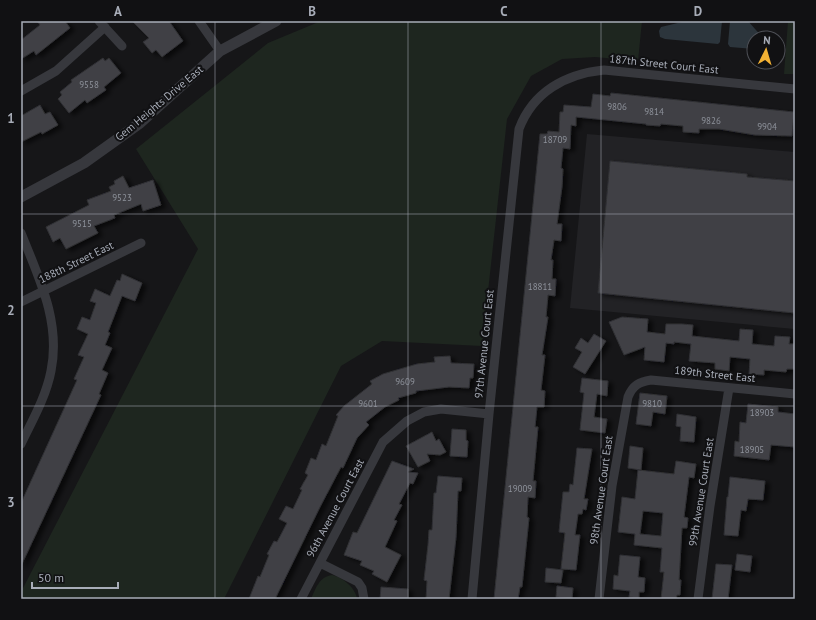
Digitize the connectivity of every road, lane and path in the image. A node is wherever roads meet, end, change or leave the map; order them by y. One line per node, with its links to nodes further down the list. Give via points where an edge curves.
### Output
1 (200, 21): 5 (street)
2 (276, 21): 5 (street, Gem Heights Drive East)
3 (102, 24): 4 (street); 7 (street, via 56,71)
4 (122, 46)
5 (220, 51): 9 (street, Gem Heights Drive East, via 140,123 84,163)
6 (795, 89): 8 (street, 187th Street Court East, via 604,70 585,72 567,79)
7 (21, 91)
8 (538, 98): 17 (street, 97th Avenue Court East, via 525,114 519,129)
9 (21, 197)
10 (21, 233): 12 (street)
11 (141, 243): 12 (street, 188th Street East)
12 (44, 291): 13 (street, 188th Street East); 18 (street, via 53,327 51,372 42,400)
13 (21, 302)
14 (633, 386): 15 (street, 189th Street East, via 651,380); 23 (street, 98th Avenue Court East, via 628,397 612,486)
15 (729, 388): 16 (street, 189th Street East); 24 (street, 99th Avenue Court East)
16 (795, 394)
17 (489, 414): 19 (street, 96th Avenue Court East, via 441,409 424,412 407,420 383,442); 22 (street, 97th Avenue Court East)
18 (21, 444)
19 (320, 563): 20 (street, 96th Avenue Court East); 21 (street, via 358,582)
20 (301, 599)
21 (364, 599)
22 (472, 599)
23 (599, 599)
24 (698, 599)

